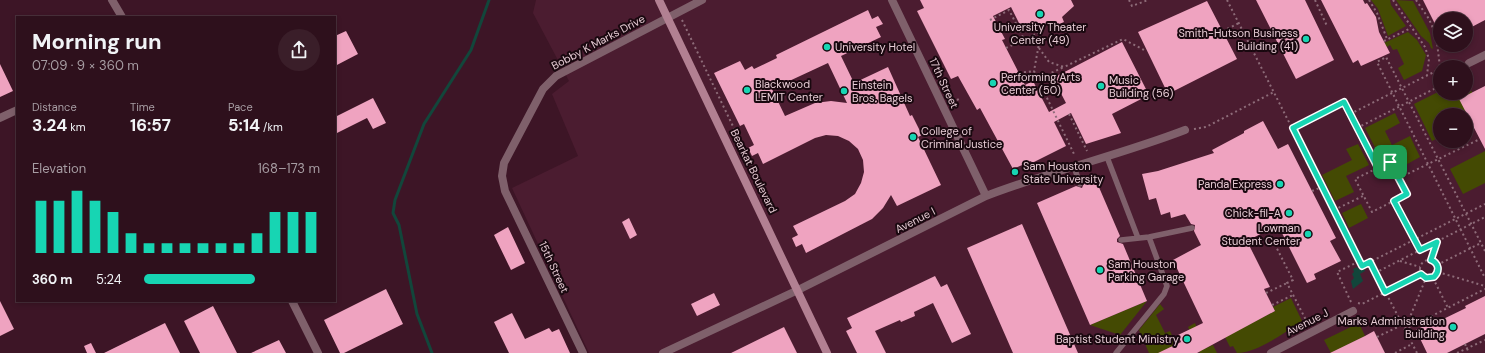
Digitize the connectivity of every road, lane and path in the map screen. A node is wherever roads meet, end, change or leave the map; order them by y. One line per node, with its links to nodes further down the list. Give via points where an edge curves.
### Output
1 (112, 0): 13 (street)
2 (659, 0): 15 (street, Bearkat Boulevard)
3 (702, 0): 12 (street, Bobby K Marks Drive)
4 (892, 0): 66 (street, 17th Street)
5 (1128, 0): 6 (path, via 1132,6)
6 (1148, 0)
7 (1227, 0): 18 (path)
8 (1315, 0): 19 (path)
9 (1369, 0): 25 (path)
10 (1393, 0): 21 (path)
11 (1416, 0): 16 (path)
12 (680, 11): 15 (street, Bobby K Marks Drive); 59 (path, via 682,22)
13 (121, 16)
14 (1432, 17): 16 (path)
15 (668, 18): 64 (street, Bobby K Marks Drive, via 556,76 543,89 504,163 502,176); 102 (street, Bearkat Boulevard)
16 (1429, 19): 31 (path, via 1436,35)
17 (990, 20): 24 (path, via 1009,10)
18 (1239, 23): 22 (path); 41 (path)
19 (1327, 26)
20 (1036, 27): 23 (path)
21 (1411, 28): 25 (path); 37 (path, via 1425,47 1429,59)
22 (1223, 31)
23 (1038, 33): 24 (path); 27 (path)
24 (1024, 40): 28 (path)
25 (1387, 40): 26 (path)
26 (1384, 41)
27 (1039, 47): 33 (path, via 1049,62); 34 (path)
28 (1006, 48)
29 (1146, 51): 33 (path, via 1124,39)
30 (1485, 55): 32 (street)
31 (1440, 60)
32 (1473, 61)
33 (1064, 67): 38 (path)
34 (1034, 71): 36 (path); 38 (path)
35 (1433, 72): 37 (path)
36 (1019, 73)
37 (1427, 75): 39 (path)
38 (1038, 79): 54 (path)
39 (1402, 88): 42 (path); 42 (path, via 1386,57 1377,62); 43 (path)
40 (1433, 90): 43 (path)
41 (1274, 92): 49 (path); 51 (path, via 1206,127)
42 (1392, 93): 44 (path); 47 (path)
43 (1408, 102): 44 (path); 56 (path)
44 (1399, 107): 50 (path); 57 (path)
45 (16, 110): 48 (street)
46 (1069, 114): 53 (path)
47 (1350, 114): 49 (path, via 1344,102); 50 (path)
48 (0, 118)
49 (1293, 128): 63 (path)
50 (1357, 128): 60 (path)
51 (1185, 130): 55 (street, Avenue I)
52 (1480, 139): 56 (path)
53 (1087, 151)
54 (1074, 154)
55 (1107, 157): 58 (street, Avenue I); 79 (lane)
56 (1438, 158): 57 (path); 71 (path)
57 (1427, 164): 61 (path); 73 (path)
58 (1074, 167): 62 (lane); 66 (street, Avenue I)
59 (753, 168)
60 (1378, 168): 61 (path, via 1390,162); 67 (path, via 1355,179)
61 (1399, 178): 68 (path, via 1407,194)
62 (1080, 184)
63 (1322, 187): 65 (path); 70 (path)
64 (505, 190): 119 (street, 15th Street)
65 (1312, 191)
66 (986, 196): 102 (street, Avenue I)
67 (1363, 196): 68 (path, via 1372,212); 70 (path)
68 (1394, 201): 81 (path)
69 (1485, 204): 71 (path)
70 (1334, 210): 88 (path)
71 (1466, 214): 73 (path); 74 (path)
72 (1485, 217): 74 (path)
73 (1455, 219): 76 (path); 81 (path)
74 (1472, 224): 76 (path); 83 (path)
75 (1192, 228): 78 (lane)
76 (1461, 230): 82 (path); 84 (path)
77 (1268, 231): 99 (path, via 1293,280)
78 (1149, 237): 79 (lane); 122 (lane, via 1167,286 1164,294)
79 (1138, 238): 80 (lane)
80 (1121, 240)
81 (1414, 240): 85 (path); 90 (path)
82 (1437, 242): 85 (path); 87 (path)
83 (1481, 243): 84 (path); 86 (path)
84 (1470, 249): 91 (path); 98 (path)
85 (1420, 250): 89 (path)
86 (1485, 251)
87 (1431, 260): 91 (path); 92 (path, via 1425,261)
88 (1360, 261): 90 (path, via 1362,266); 103 (path, via 1337,272 1350,302 1362,304)
89 (1399, 261): 92 (path); 94 (path)
90 (1370, 262): 94 (path)
91 (1437, 266): 93 (path)
92 (1420, 267): 95 (path)
93 (1438, 272): 97 (path); 100 (path)
94 (1375, 273): 103 (path)
95 (1421, 274): 96 (path); 103 (path)
96 (1426, 278): 97 (path); 112 (path)
97 (1433, 278): 108 (path)
98 (1485, 278)
99 (1286, 283): 104 (path); 105 (path)
100 (1485, 286)
101 (1485, 289): 108 (path)
102 (798, 290): 120 (street, Avenue I); 121 (street, Bearkat Boulevard)
103 (1385, 292): 111 (path)
104 (1266, 293)
105 (1293, 295): 107 (path); 110 (path)
106 (292, 302): 118 (street)
107 (1272, 305)
108 (1448, 308): 112 (path)
109 (1353, 311): 123 (street, Avenue J)
110 (1308, 324)
111 (1402, 326): 112 (path); 113 (path)
112 (1404, 330): 115 (path)
113 (1377, 337)
114 (1485, 340): 117 (path)
115 (1412, 344): 124 (path); 125 (path)
116 (1465, 344): 117 (path)
117 (1467, 348): 126 (path); 127 (path)
118 (318, 353)
119 (583, 353)
120 (663, 353)
121 (827, 353)
122 (1116, 353)
123 (1271, 353)
124 (1394, 353)
125 (1417, 353)
126 (1457, 353)
127 (1469, 353)

